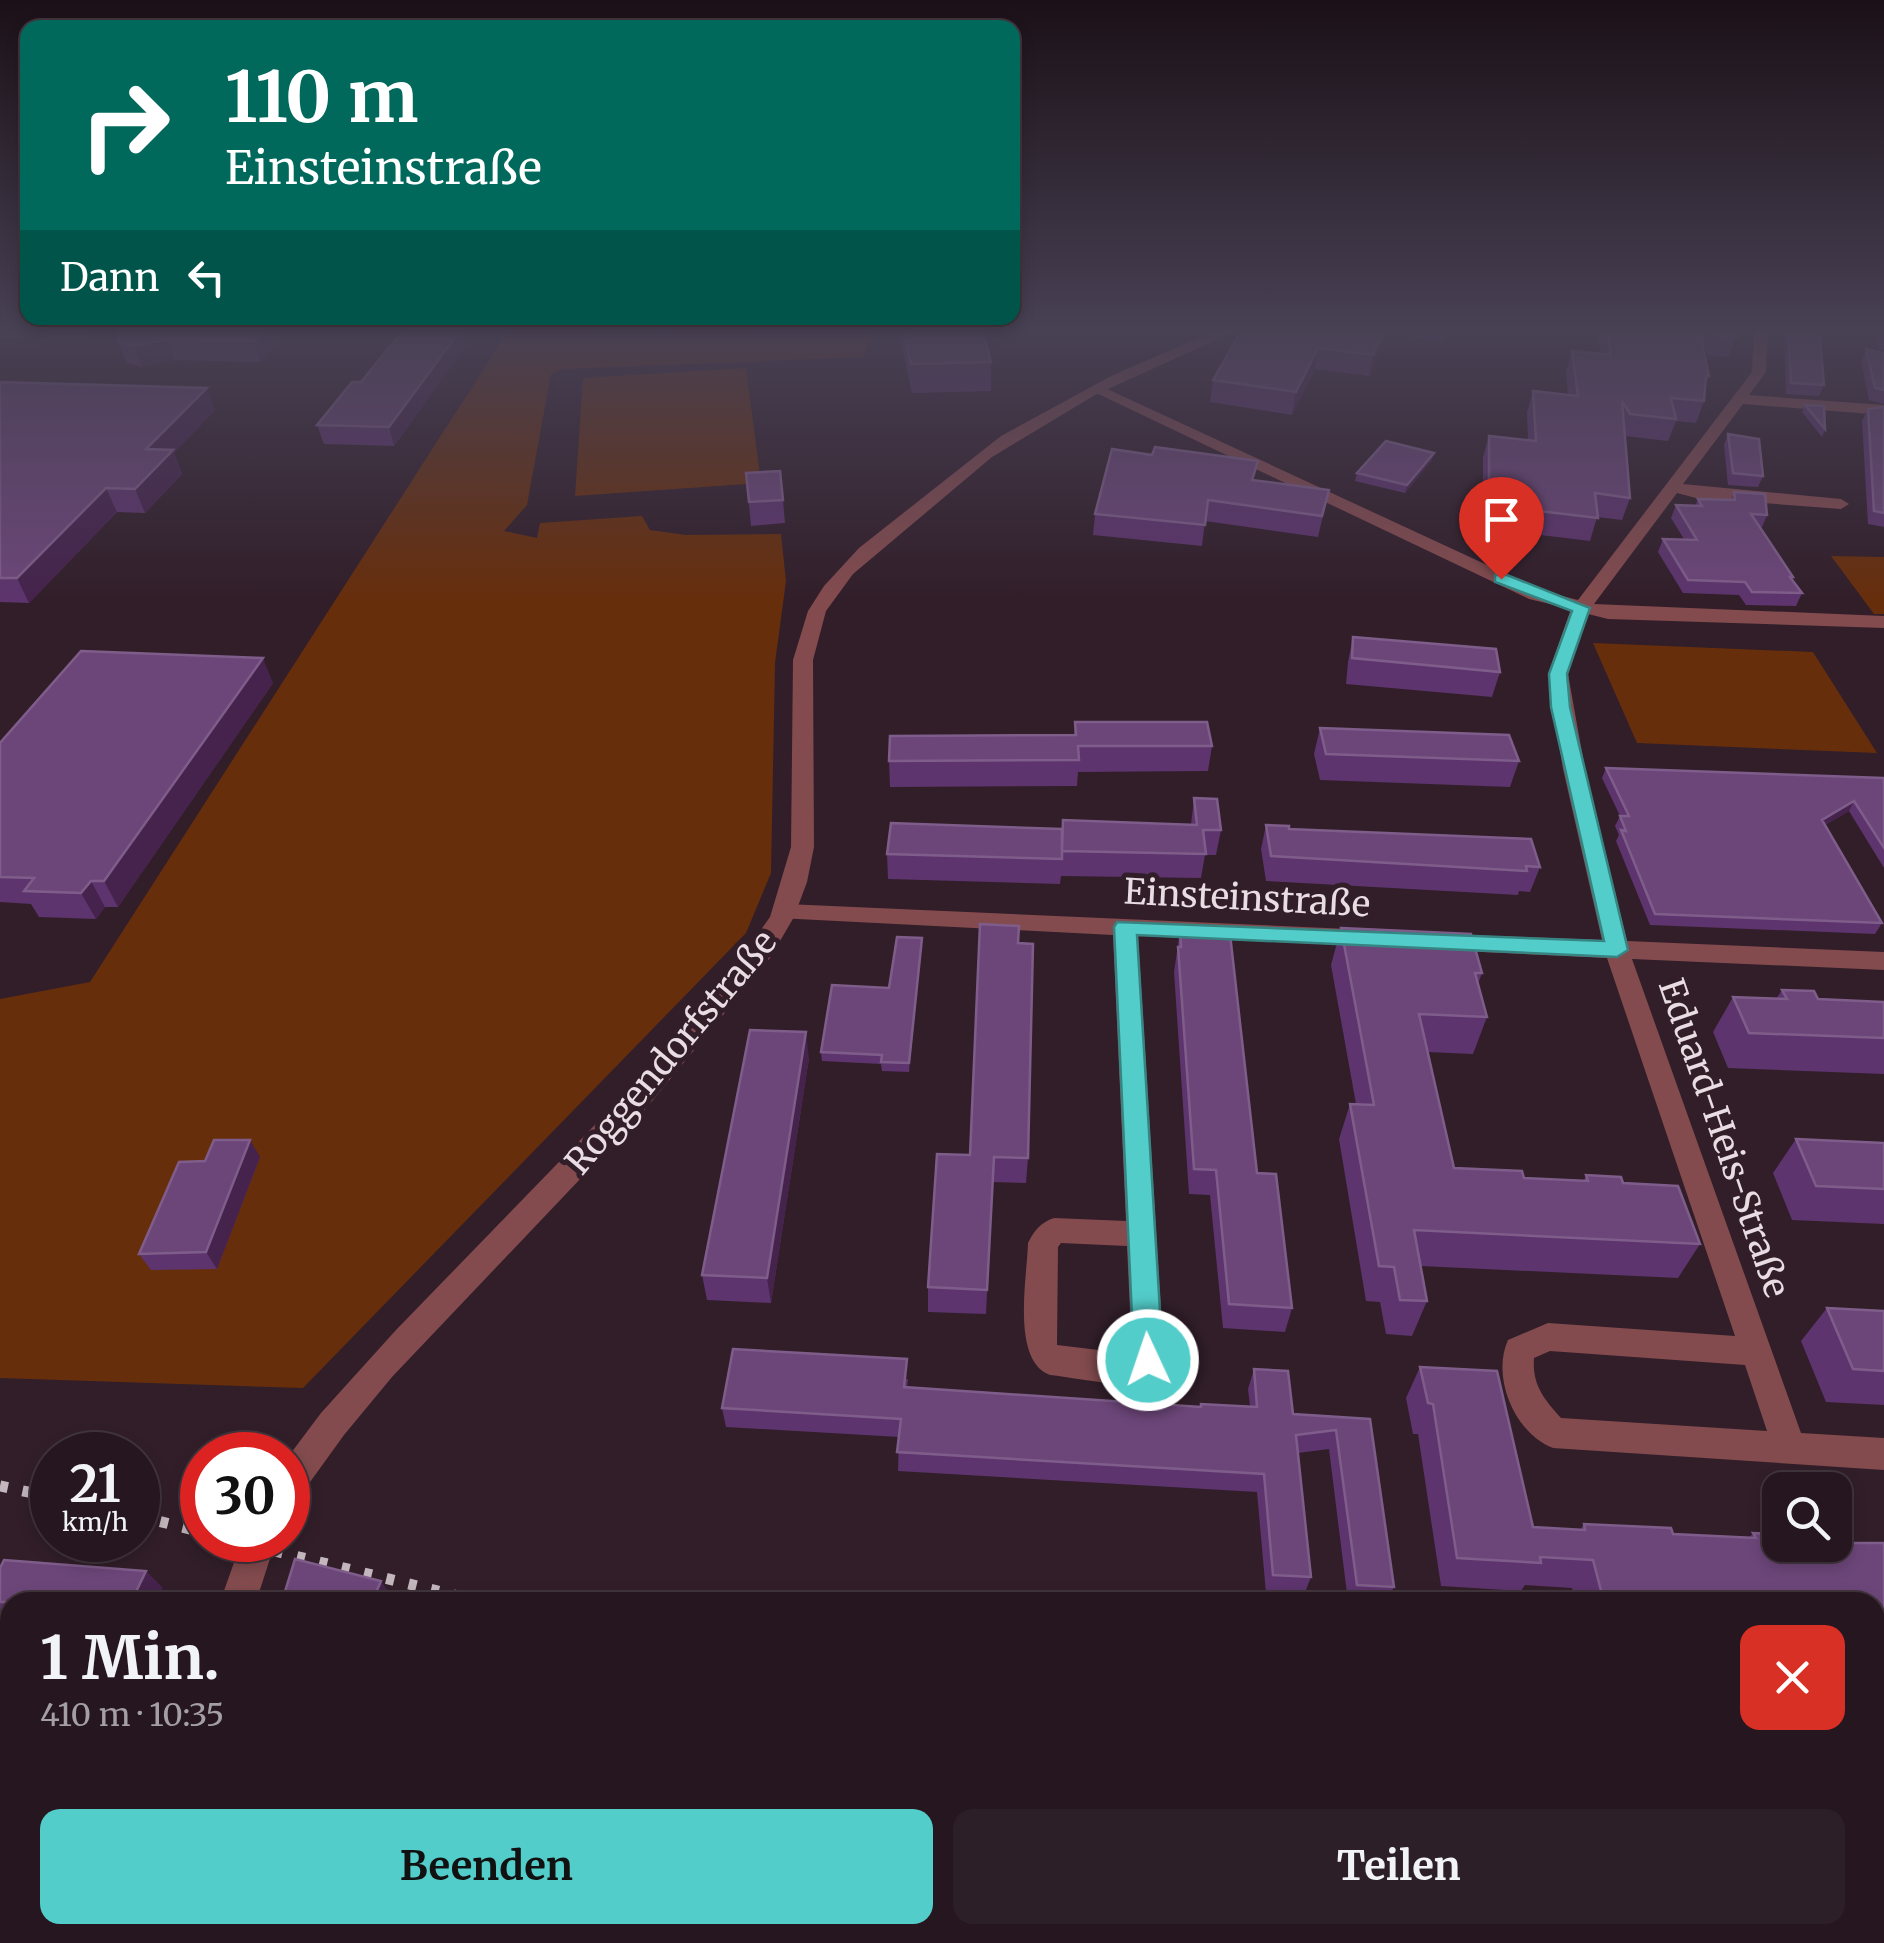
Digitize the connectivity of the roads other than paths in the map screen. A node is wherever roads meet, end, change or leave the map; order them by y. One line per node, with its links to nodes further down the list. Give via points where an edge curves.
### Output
1 (1047, 419): 8 (street, Roggendorfstraße, via 988,452 854,564 818,605 804,659 804,857)
2 (1159, 419): 6 (street, via 1536,595)
3 (1725, 419): 4 (street, Eduard-Heis-Straße)
4 (1675, 487): 5 (street); 6 (street, Eduard-Heis-Straße)
5 (1841, 504)
6 (1581, 608): 7 (street); 10 (street, Eduard-Heis-Straße, via 1558,674 1560,707)
7 (1884, 622)
8 (786, 912): 9 (street, Einsteinstraße); 15 (street, Roggendorfstraße, via 612,1132 364,1383)
9 (1125, 927): 10 (street, Einsteinstraße); 12 (street)
10 (1617, 950): 11 (street, Einsteinstraße); 13 (street, Eduard-Heis-Straße)
11 (1884, 961)
12 (1141, 1234): 12 (street, via 1148,1360 1137,1369 1050,1361 1041,1349 1043,1243 1054,1230)
13 (1756, 1352): 14 (street, Eduard-Heis-Straße); 14 (street, Eduard-Heis-Straße, via 1548,1337 1518,1350 1514,1374 1522,1397 1553,1433)
14 (1789, 1446): 16 (street, Eduard-Heis-Straße)
15 (310, 1451)
16 (1884, 1454)
17 (252, 1562): 18 (street)
18 (241, 1592)

